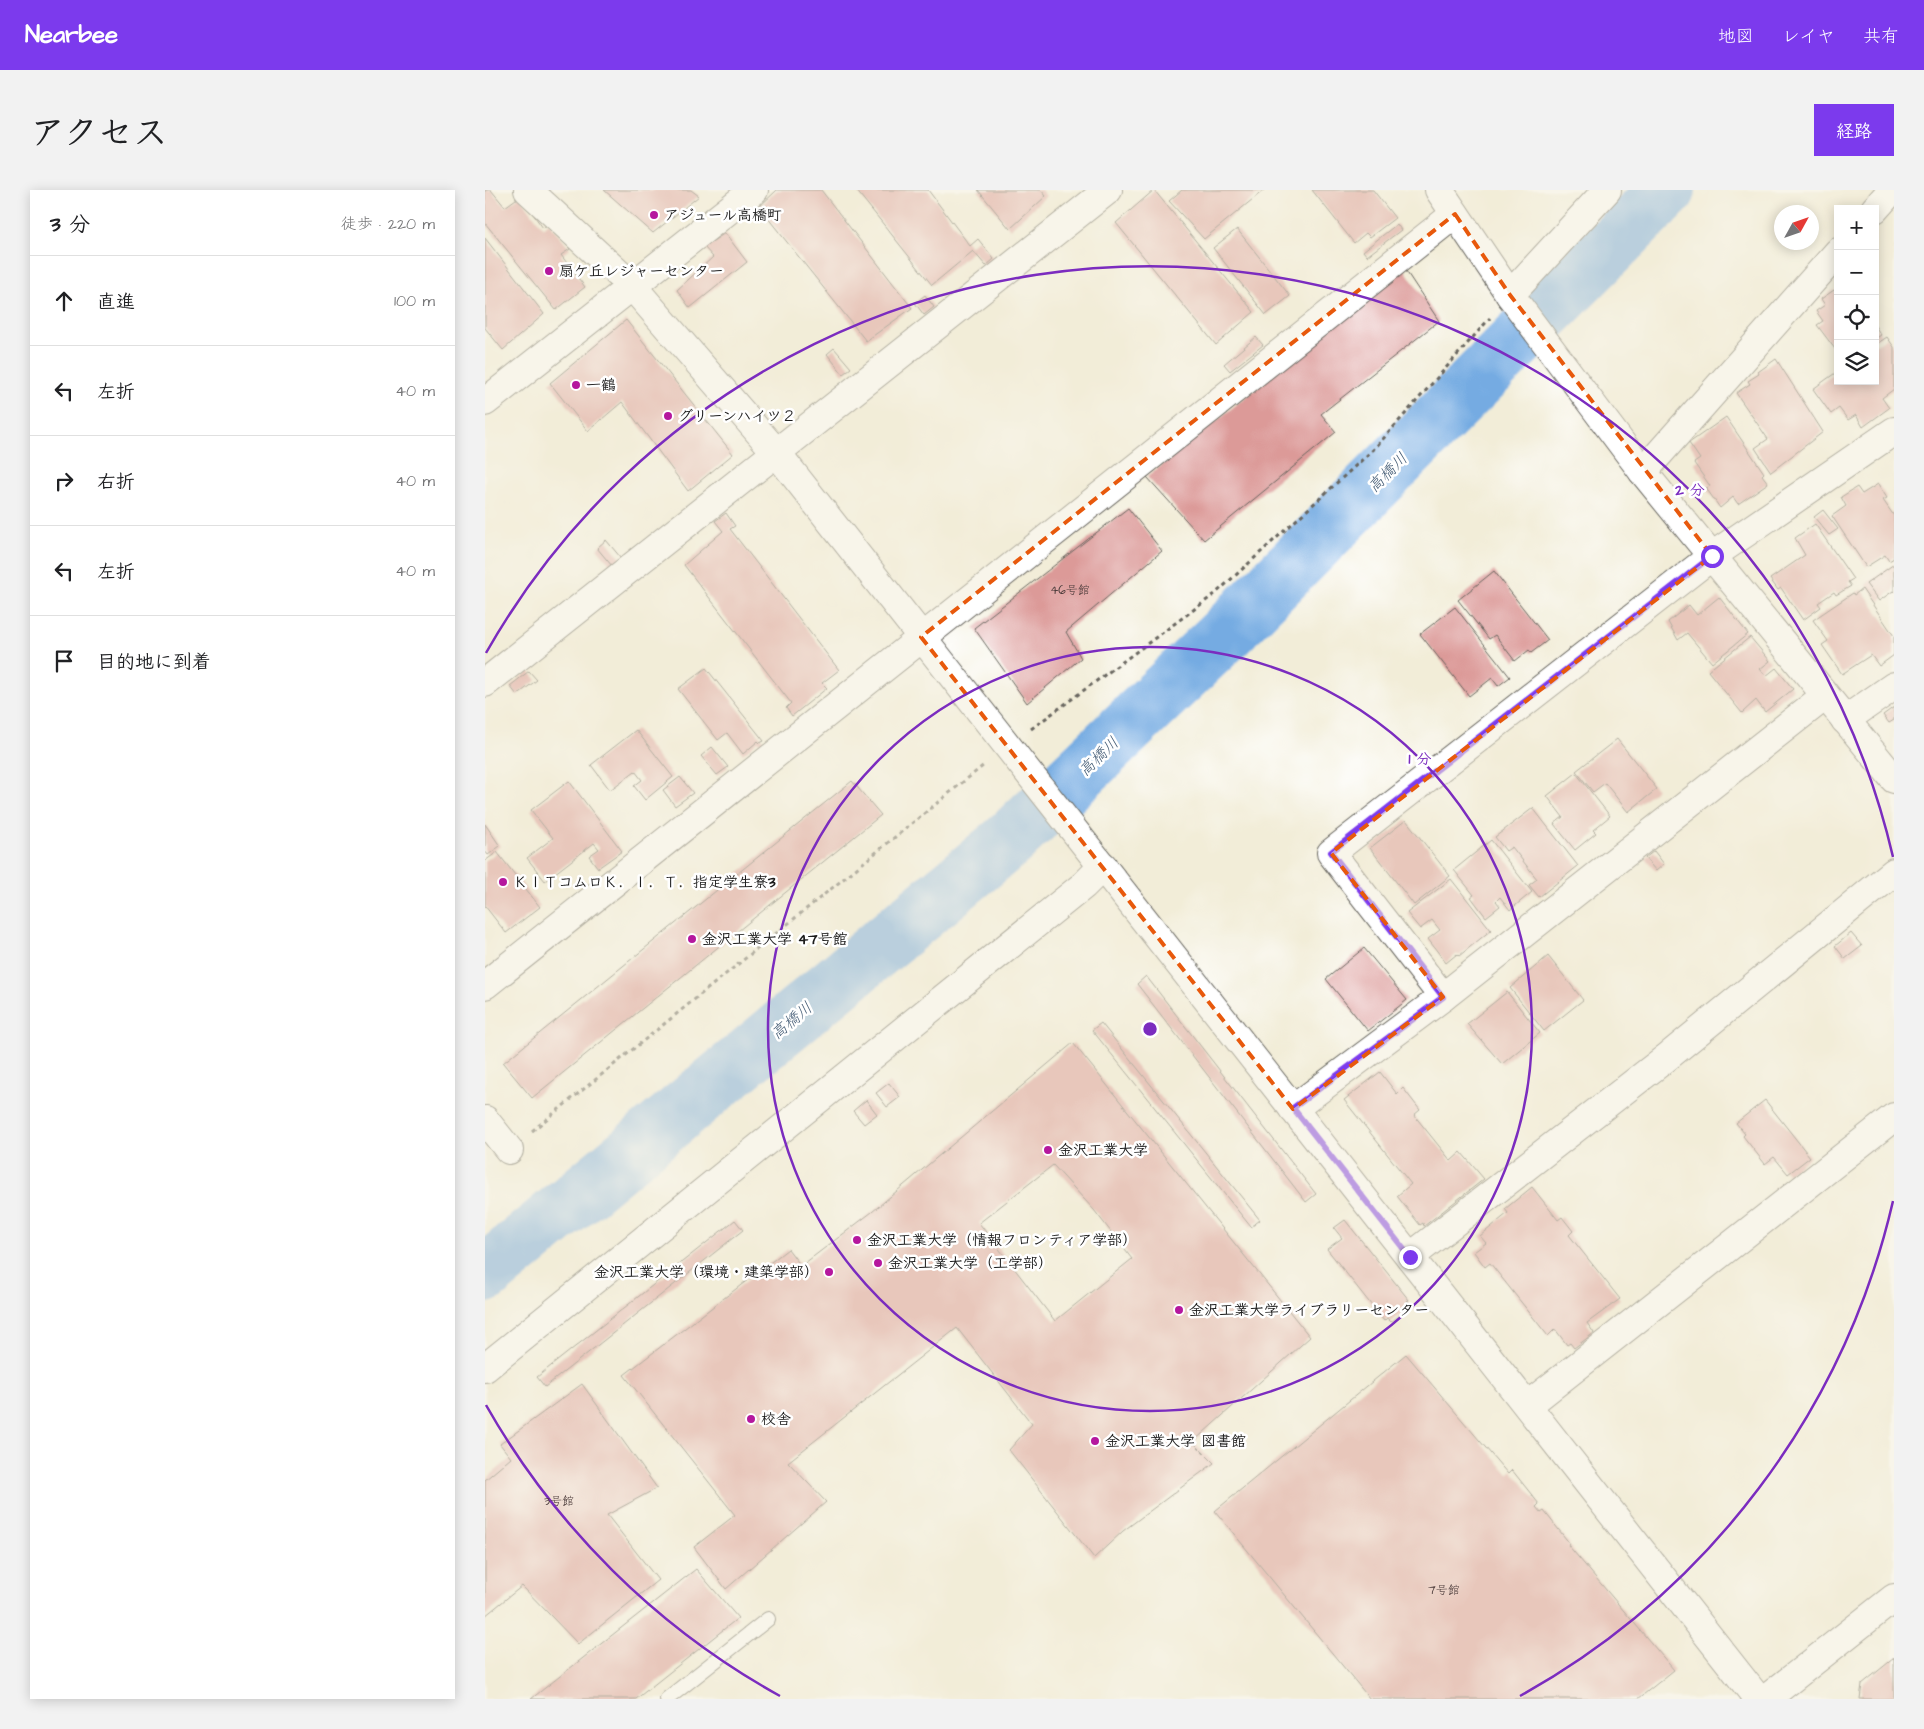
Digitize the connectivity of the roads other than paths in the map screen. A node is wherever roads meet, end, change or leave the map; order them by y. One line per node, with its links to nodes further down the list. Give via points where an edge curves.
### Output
1 (528, 190): 10 (street)
2 (754, 190): 10 (street)
3 (1108, 190): 14 (street)
4 (1439, 190): 8 (street)
5 (1607, 190): 11 (street)
6 (1892, 190): 7 (street)
7 (1879, 205)
8 (1455, 214): 11 (street); 17 (street)
9 (1834, 257): 15 (street)
10 (633, 288): 12 (street); 14 (street)
11 (1509, 295): 15 (street)
12 (485, 402)
13 (1894, 431): 16 (street)
14 (776, 452): 17 (street); 18 (street)
15 (1643, 472): 16 (street)
16 (1712, 556): 20 (street); 26 (street, via 1331,852)
17 (921, 637): 23 (street); 25 (street)
18 (485, 683)
19 (1894, 686): 21 (street)
20 (1825, 696): 21 (street); 26 (street)
21 (1845, 720): 22 (street)
22 (1894, 779)
23 (1103, 866): 27 (street); 32 (street)
24 (1894, 872): 31 (street, via 1666,1058)
25 (485, 985)
26 (1443, 997): 27 (street)
27 (1293, 1108): 31 (street)
28 (1894, 1117): 33 (street)
29 (485, 1120): 30 (street)
30 (509, 1150)
31 (1410, 1257): 33 (street)
32 (485, 1368)
33 (1528, 1405): 37 (street)
34 (1894, 1598): 38 (street)
35 (768, 1619): 36 (lane)
36 (667, 1699)
37 (1758, 1699)
38 (1766, 1699)

